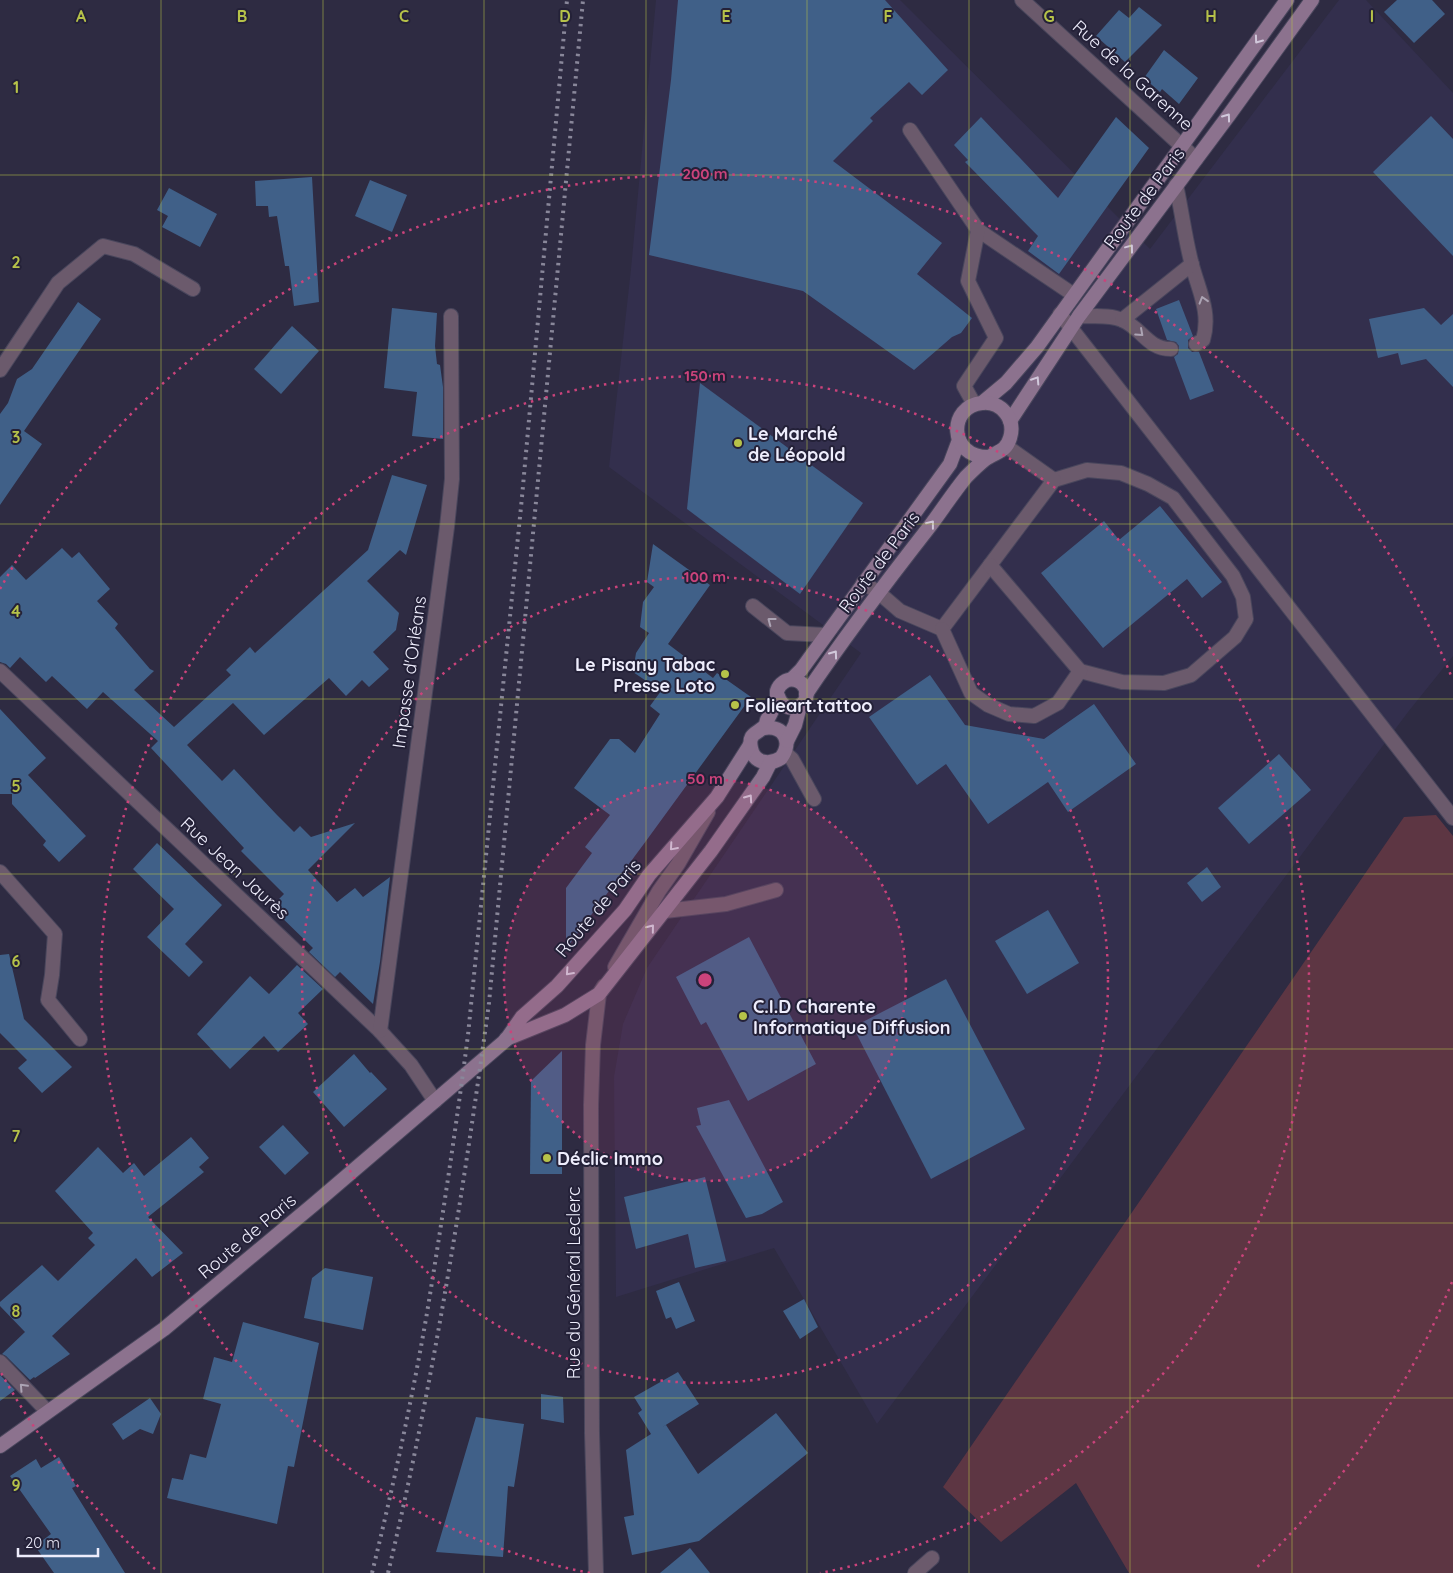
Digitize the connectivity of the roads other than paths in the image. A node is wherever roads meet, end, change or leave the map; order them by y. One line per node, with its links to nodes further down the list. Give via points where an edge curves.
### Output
1 (1022, 0): 5 (street, Rue de la Garenne)
2 (1287, 0): 5 (main road, Route de Paris, one-way to 5)
3 (1312, 0): 6 (main road, Route de Paris, one-way to 3)
4 (910, 130): 8 (street)
5 (1182, 145): 6 (street, Rue de la Garenne); 11 (main road, Route de Paris)
6 (1196, 159): 7 (main road, Route de Paris)
7 (1176, 185): 9 (street); 14 (main road, Route de Paris, one-way to 7)
8 (978, 230): 11 (street); 20 (street, via 968,281 996,338 964,386)
9 (1192, 264): 15 (street); 17 (street, one-way to 9, via 1203,340 1206,330 1206,310)
10 (193, 289): 19 (street, via 134,254 103,246 58,284)
11 (1074, 294): 12 (main road, Route de Paris)
12 (1060, 314): 16 (street); 20 (main road, Route de Paris, via 1006,383)
13 (451, 316): 48 (street, Impasse d'Orléans, via 452,479)
14 (1079, 316): 15 (street); 16 (main road, Route de Paris)
15 (1122, 320): 18 (street, one-way to 18, via 1153,345)
16 (1071, 328): 21 (main road, Route de Paris, one-way to 16); 43 (street)
17 (1196, 344)
18 (1171, 350)
19 (0, 370)
20 (978, 404): 21 (main road, via 1000,407); 22 (main road, Route de Paris, via 961,415 957,432)
21 (1010, 422): 23 (main road, Route de Paris, via 1012,430)
22 (959, 440): 24 (main road, via 971,454); 27 (main road, Route de Paris, via 950,464)
23 (1006, 446): 24 (main road, Route de Paris); 25 (street)
24 (988, 457): 28 (main road, Route de Paris, one-way to 24, via 967,476)
25 (1054, 480): 26 (street); 33 (street, via 1086,470 1121,473 1173,498 1233,576 1244,604 1246,619 1236,637 1191,675 1164,683 1122,682)
26 (990, 565): 30 (street); 33 (street)
27 (864, 583): 28 (street); 31 (main road, Route de Paris)
28 (878, 592): 30 (street, via 900,611); 36 (main road, Route de Paris, one-way to 28)
29 (753, 606): 31 (street, one-way to 29, via 787,633)
30 (942, 629): 33 (street, via 971,693 1009,714 1034,716 1058,703)
31 (825, 635): 34 (main road, Route de Paris)
32 (0, 671): 48 (street, Rue Jean Jaurès)
33 (1080, 671)
34 (792, 679): 35 (main road, Route de Paris, via 779,686); 36 (main road, via 804,685)
35 (778, 696): 36 (main road, via 782,704 791,708); 37 (main road, Route de Paris)
36 (803, 700): 39 (main road, Route de Paris)
37 (764, 728): 38 (main road, Route de Paris, via 754,734); 39 (main road, via 775,728 784,736)
38 (750, 745): 40 (main road, via 759,760); 41 (main road, Route de Paris)
39 (786, 747): 40 (main road, Route de Paris, via 781,758); 42 (street)
40 (770, 763): 46 (main road, Route de Paris, one-way to 40, via 763,778)
41 (716, 797): 47 (street, Route de Paris); 50 (main road, Route de Paris, one-way to 50, via 649,875 625,910 556,986 522,1017)
42 (814, 799)
43 (1453, 818)
44 (0, 872): 49 (street, via 55,934 48,1000)
45 (776, 890): 46 (street, via 726,904)
46 (665, 911): 47 (main road, Route de Paris, one-way to 46)
47 (599, 994): 50 (main road, Route de Paris, via 564,1015); 56 (street, Rue du Général Leclerc, via 591,1105 592,1433)
48 (380, 1031): 51 (street, Rue Jean Jaurès, via 411,1064)
49 (80, 1038)
50 (506, 1040): 51 (main road, Route de Paris)
51 (435, 1101): 53 (main road, Route de Paris, via 164,1329)
52 (0, 1362): 53 (street, one-way to 52)
53 (47, 1411): 54 (main road, Route de Paris)
54 (0, 1446)
55 (932, 1558): 57 (street)
56 (596, 1573)
57 (915, 1573)

